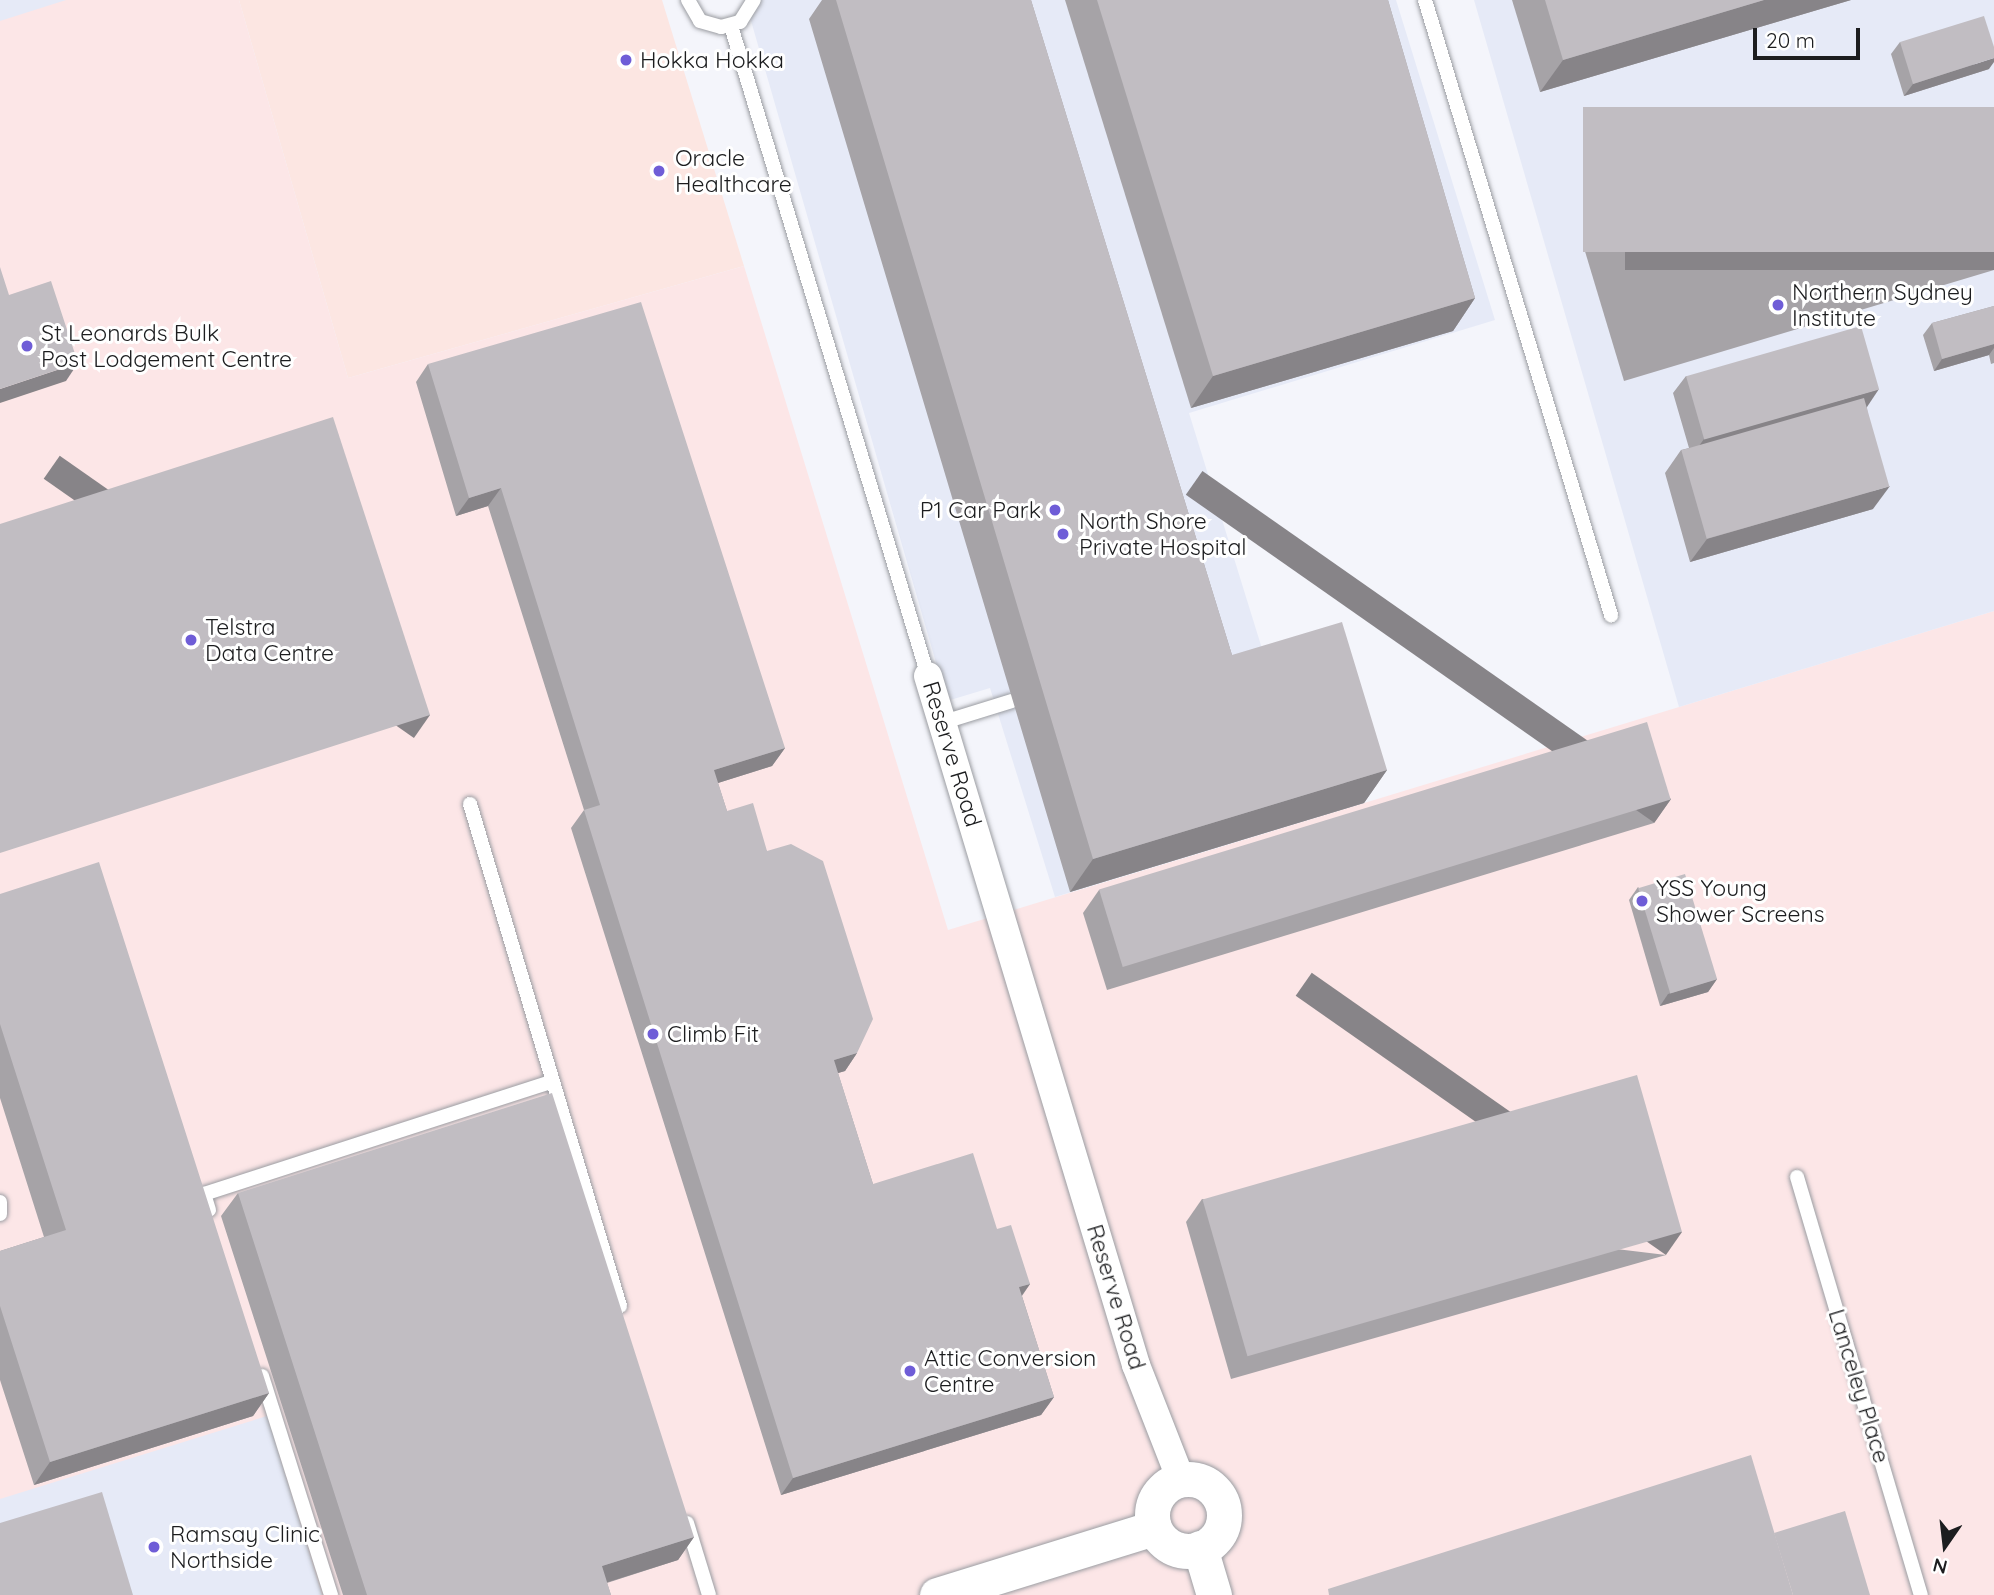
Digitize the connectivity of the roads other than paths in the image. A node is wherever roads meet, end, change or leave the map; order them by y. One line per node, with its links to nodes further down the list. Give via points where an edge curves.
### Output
1 (688, 0): 4 (lane, via 700,20)
2 (754, 0): 4 (lane, via 746,16)
3 (1425, 0): 5 (lane)
4 (731, 26): 6 (lane, Reserve Road)
5 (1611, 615)
6 (928, 676): 8 (street, Reserve Road)
7 (1012, 701): 8 (lane)
8 (944, 722): 17 (street, Reserve Road, via 1136,1366)
9 (470, 804): 10 (lane)
10 (551, 1082): 14 (lane, via 204,1194); 15 (lane)
11 (1797, 1177): 25 (lane, Lanceley Place)
12 (0, 1202): 13 (lane)
13 (0, 1214)
14 (212, 1220)
15 (624, 1319)
16 (257, 1362): 21 (lane)
17 (1181, 1479): 19 (street, via 1160,1492 1152,1516); 20 (street, via 1204,1483 1220,1500 1223,1511 1218,1534)
18 (681, 1503): 22 (lane)
19 (1154, 1528): 20 (street, via 1168,1545); 23 (street)
20 (1200, 1548): 24 (street)
21 (331, 1595)
22 (709, 1595)
23 (937, 1595)
24 (1214, 1595)
25 (1921, 1595)

